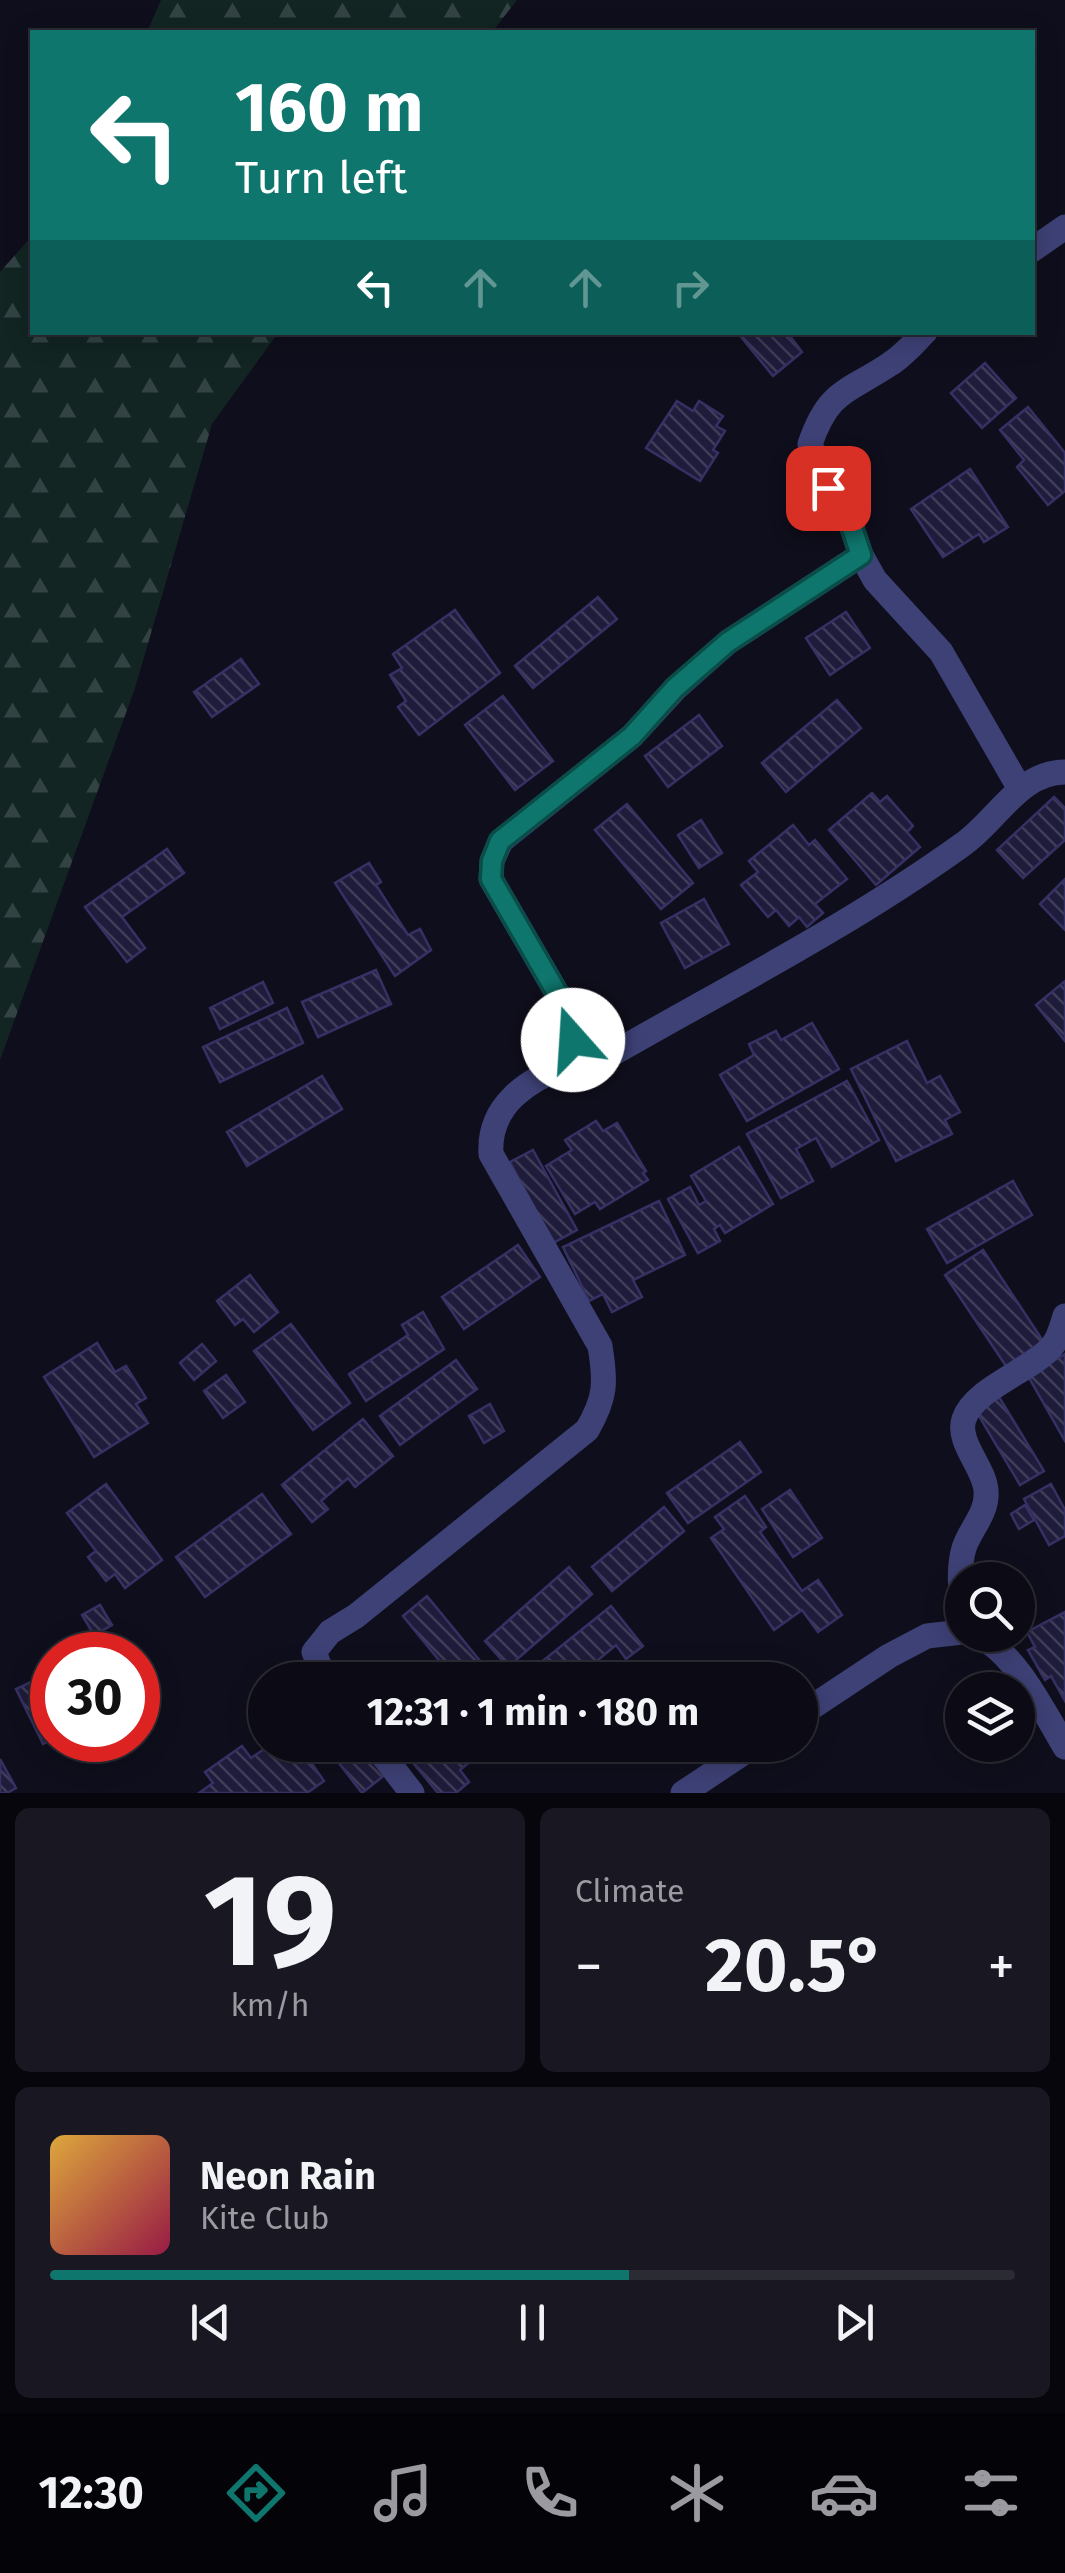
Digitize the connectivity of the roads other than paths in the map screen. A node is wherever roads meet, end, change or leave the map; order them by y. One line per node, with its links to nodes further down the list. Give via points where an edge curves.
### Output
1 (1065, 227): 2 (street)
2 (1035, 248)
3 (922, 335): 4 (street, via 820,415 810,444)
4 (861, 555): 6 (street, via 875,580 941,652); 7 (street, via 728,642 632,736 500,841 491,879 561,1000 573,1040)
5 (1065, 772): 6 (street, via 1047,772)
6 (1020, 789): 7 (street, via 969,840 876,903 614,1053)
7 (570, 1064): 12 (street, via 512,1096 496,1116 491,1154 600,1346 600,1408 586,1430 330,1632 314,1652)
8 (1065, 1316): 9 (street, via 1054,1345 974,1404 964,1419 964,1435 983,1473 986,1506)
9 (963, 1562)
10 (945, 1634): 13 (street, via 888,1656)
11 (1002, 1652): 14 (street)
12 (318, 1662)
13 (818, 1703)
14 (1065, 1747)
15 (389, 1762): 17 (street)
16 (730, 1762): 18 (street)
17 (412, 1793)
18 (683, 1793)

